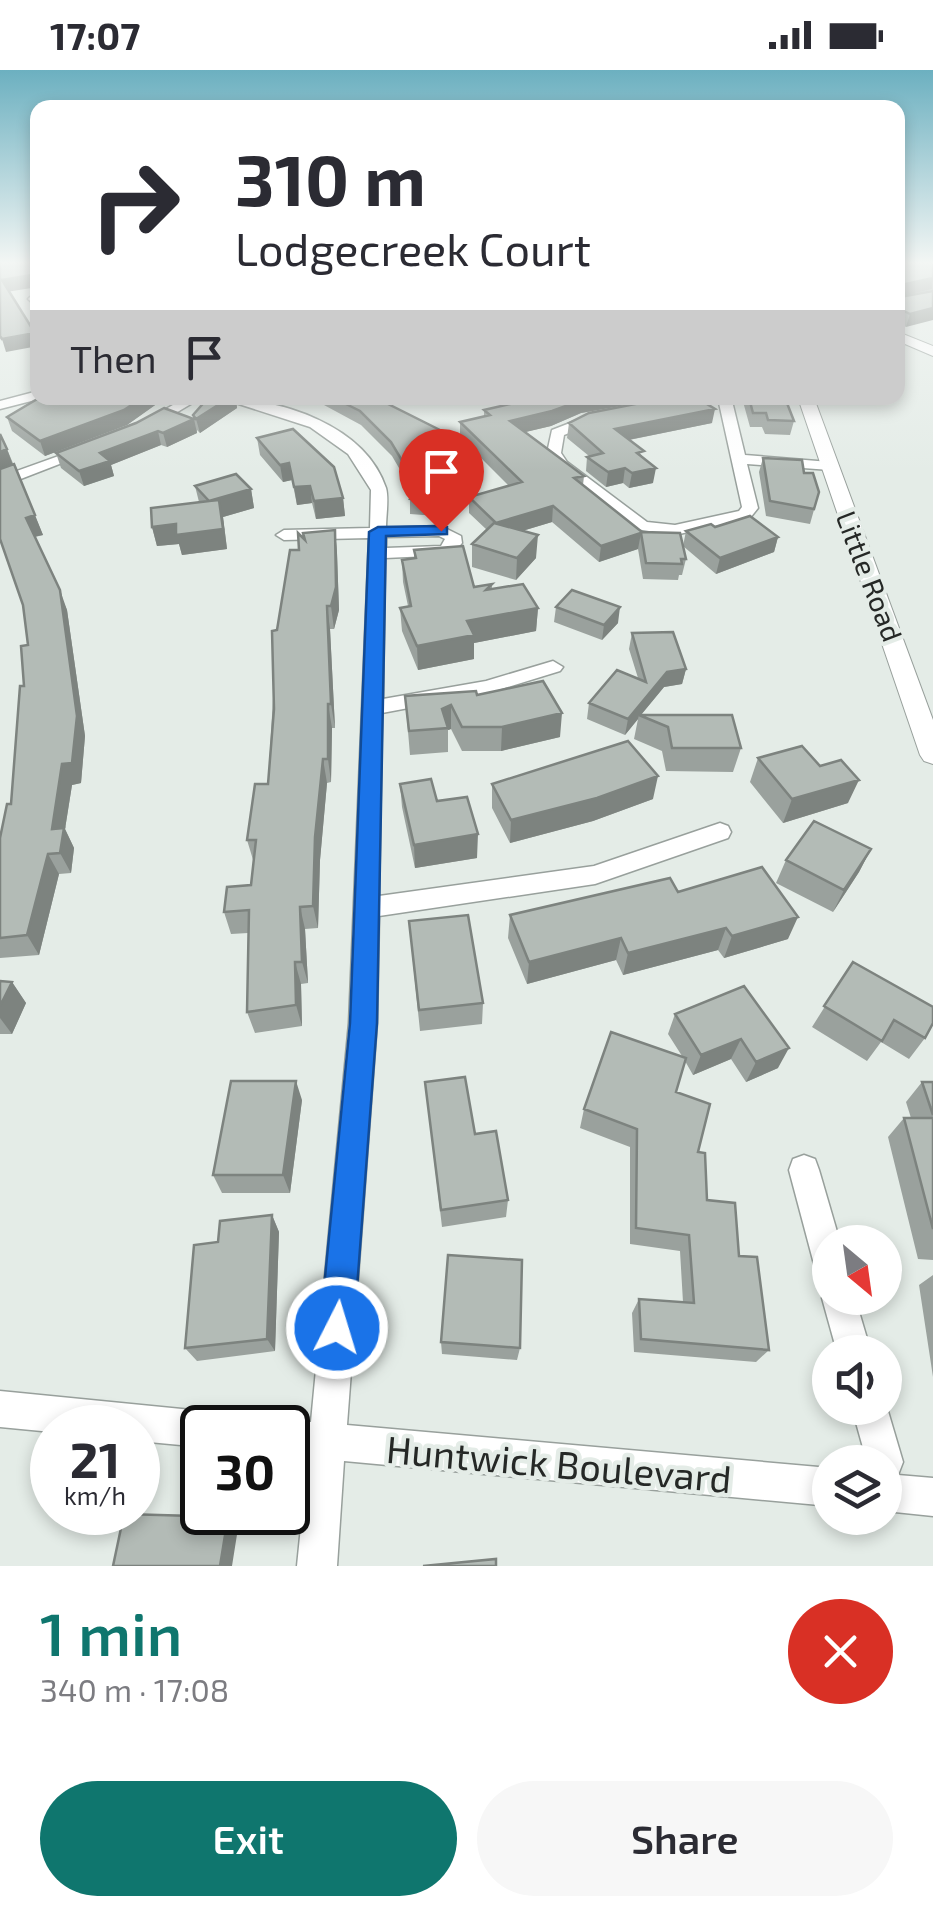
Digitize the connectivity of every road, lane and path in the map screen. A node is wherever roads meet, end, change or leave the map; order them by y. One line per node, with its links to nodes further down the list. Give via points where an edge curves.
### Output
1 (905, 339): 2 (street)
2 (933, 352)
3 (30, 396): 4 (street)
4 (0, 405)
5 (181, 405): 10 (street)
6 (260, 405): 16 (street, via 284,410 342,441 378,490)
7 (726, 405): 12 (street)
8 (808, 405): 13 (street, Little Road)
9 (600, 417): 12 (street, via 557,434 554,453 642,526 675,530 744,515 750,498)
10 (134, 431)
11 (99, 445): 14 (street)
12 (740, 455): 13 (street)
13 (828, 462): 19 (street, Little Road)
14 (0, 482)
15 (284, 535): 16 (street)
16 (378, 542): 18 (street)
17 (554, 668): 18 (street)
18 (371, 708): 21 (street)
19 (933, 755)
20 (720, 832): 21 (street, via 595,876)
21 (366, 908): 27 (street, via 364,1023)
22 (804, 1170): 23 (street)
23 (819, 1225)
24 (0, 1409): 25 (street)
25 (180, 1428)
26 (310, 1440): 27 (street, Huntwick Boulevard)
27 (328, 1442): 29 (street, Huntwick Boulevard); 31 (street)
28 (902, 1484): 30 (street)
29 (812, 1485)
30 (933, 1496)
31 (316, 1566)

